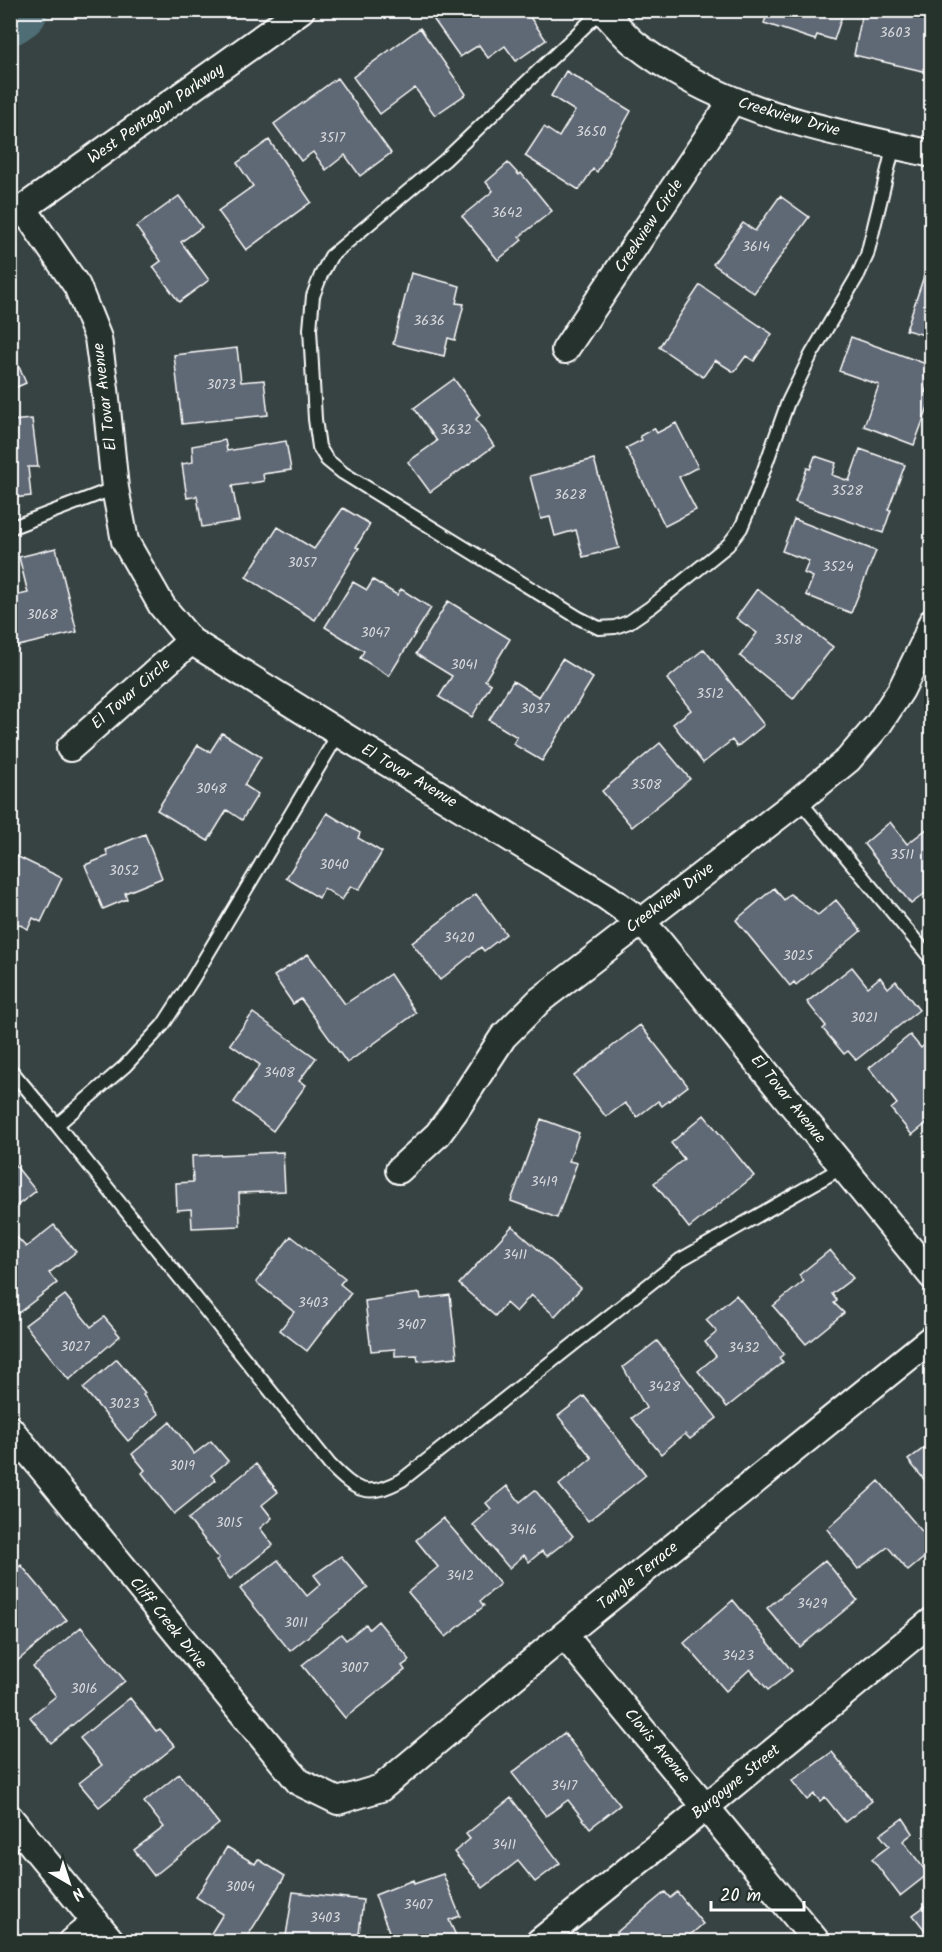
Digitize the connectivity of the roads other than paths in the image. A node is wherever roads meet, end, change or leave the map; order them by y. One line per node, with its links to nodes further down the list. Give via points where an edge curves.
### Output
1 (302, 10): 6 (street, West Pentagon Parkway)
2 (602, 10): 3 (street, Creekview Drive, via 633,43 684,78); 4 (lane, via 445,160 331,256 314,296 310,329 315,419 319,447 327,460 598,628 629,622 651,608 728,545 741,528 788,402 867,255)
3 (732, 101): 4 (street, Creekview Drive, via 772,116); 7 (street, Creekview Circle)
4 (894, 145): 5 (street, Creekview Drive)
5 (932, 154)
6 (17, 212): 8 (street, El Tovar Avenue, via 77,286 98,338)
7 (565, 350)
8 (115, 488): 9 (lane); 11 (street, El Tovar Avenue, via 125,541 162,606)
9 (10, 528)
10 (932, 622): 14 (street, Creekview Drive, via 901,690 878,725 848,760)
11 (191, 641): 12 (street, El Tovar Avenue); 13 (street, El Tovar Circle)
12 (339, 733): 15 (street, El Tovar Avenue); 18 (lane, via 163,1025 125,1066)
13 (70, 748)
14 (799, 800): 15 (street, Creekview Drive); 16 (lane)
15 (640, 921): 19 (street, El Tovar Avenue); 20 (street, Creekview Drive, via 540,1000 503,1037 438,1134)
16 (932, 960)
17 (10, 1069): 18 (lane)
18 (57, 1125): 19 (lane, via 330,1465 350,1485 383,1491 680,1260)
19 (843, 1167): 21 (street, El Tovar Avenue)
20 (399, 1170)
21 (932, 1276)
22 (932, 1338): 25 (street, Tangle Terrace)
23 (10, 1429): 26 (street, Cliff Creek Drive, via 298,1782)
24 (932, 1621): 27 (street, Burgoyne Street)
25 (564, 1635): 26 (street, Tangle Terrace, via 381,1788); 27 (street, Clovis Avenue)
26 (338, 1801)
27 (707, 1806): 32 (street, Burgoyne Street); 33 (street, Clovis Avenue)
28 (10, 1818): 29 (street)
29 (96, 1922): 30 (street); 31 (street)
30 (71, 1941)
31 (112, 1941)
32 (538, 1941)
33 (817, 1941)

